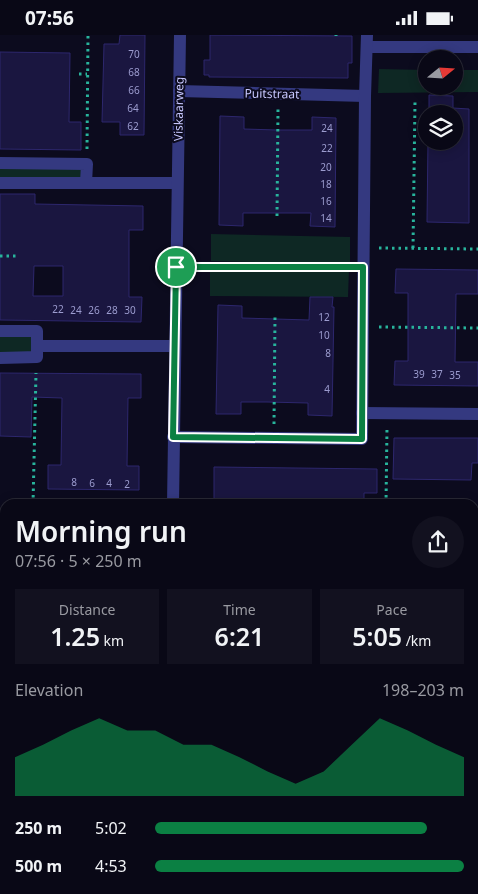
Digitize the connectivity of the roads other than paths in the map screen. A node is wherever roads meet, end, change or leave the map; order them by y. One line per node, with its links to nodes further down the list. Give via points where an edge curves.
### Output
1 (180, 35): 4 (street, Viskaarweg)
2 (367, 41): 3 (street); 5 (street)
3 (478, 47)
4 (180, 91): 5 (street, Puitstraat); 9 (street, Viskaarweg)
5 (364, 96): 14 (street)
6 (0, 163): 8 (street, via 87,164)
7 (0, 183): 8 (street)
8 (86, 183): 9 (street)
9 (177, 183): 11 (street, Viskaarweg)
10 (0, 331): 12 (street, via 37,331)
11 (175, 346): 12 (street); 16 (street, Viskaarweg)
12 (37, 352): 13 (street)
13 (0, 357)
14 (362, 413): 15 (street); 16 (street, via 362,439)
15 (478, 414)
16 (173, 437): 17 (street, Viskaarweg)
17 (173, 499)

